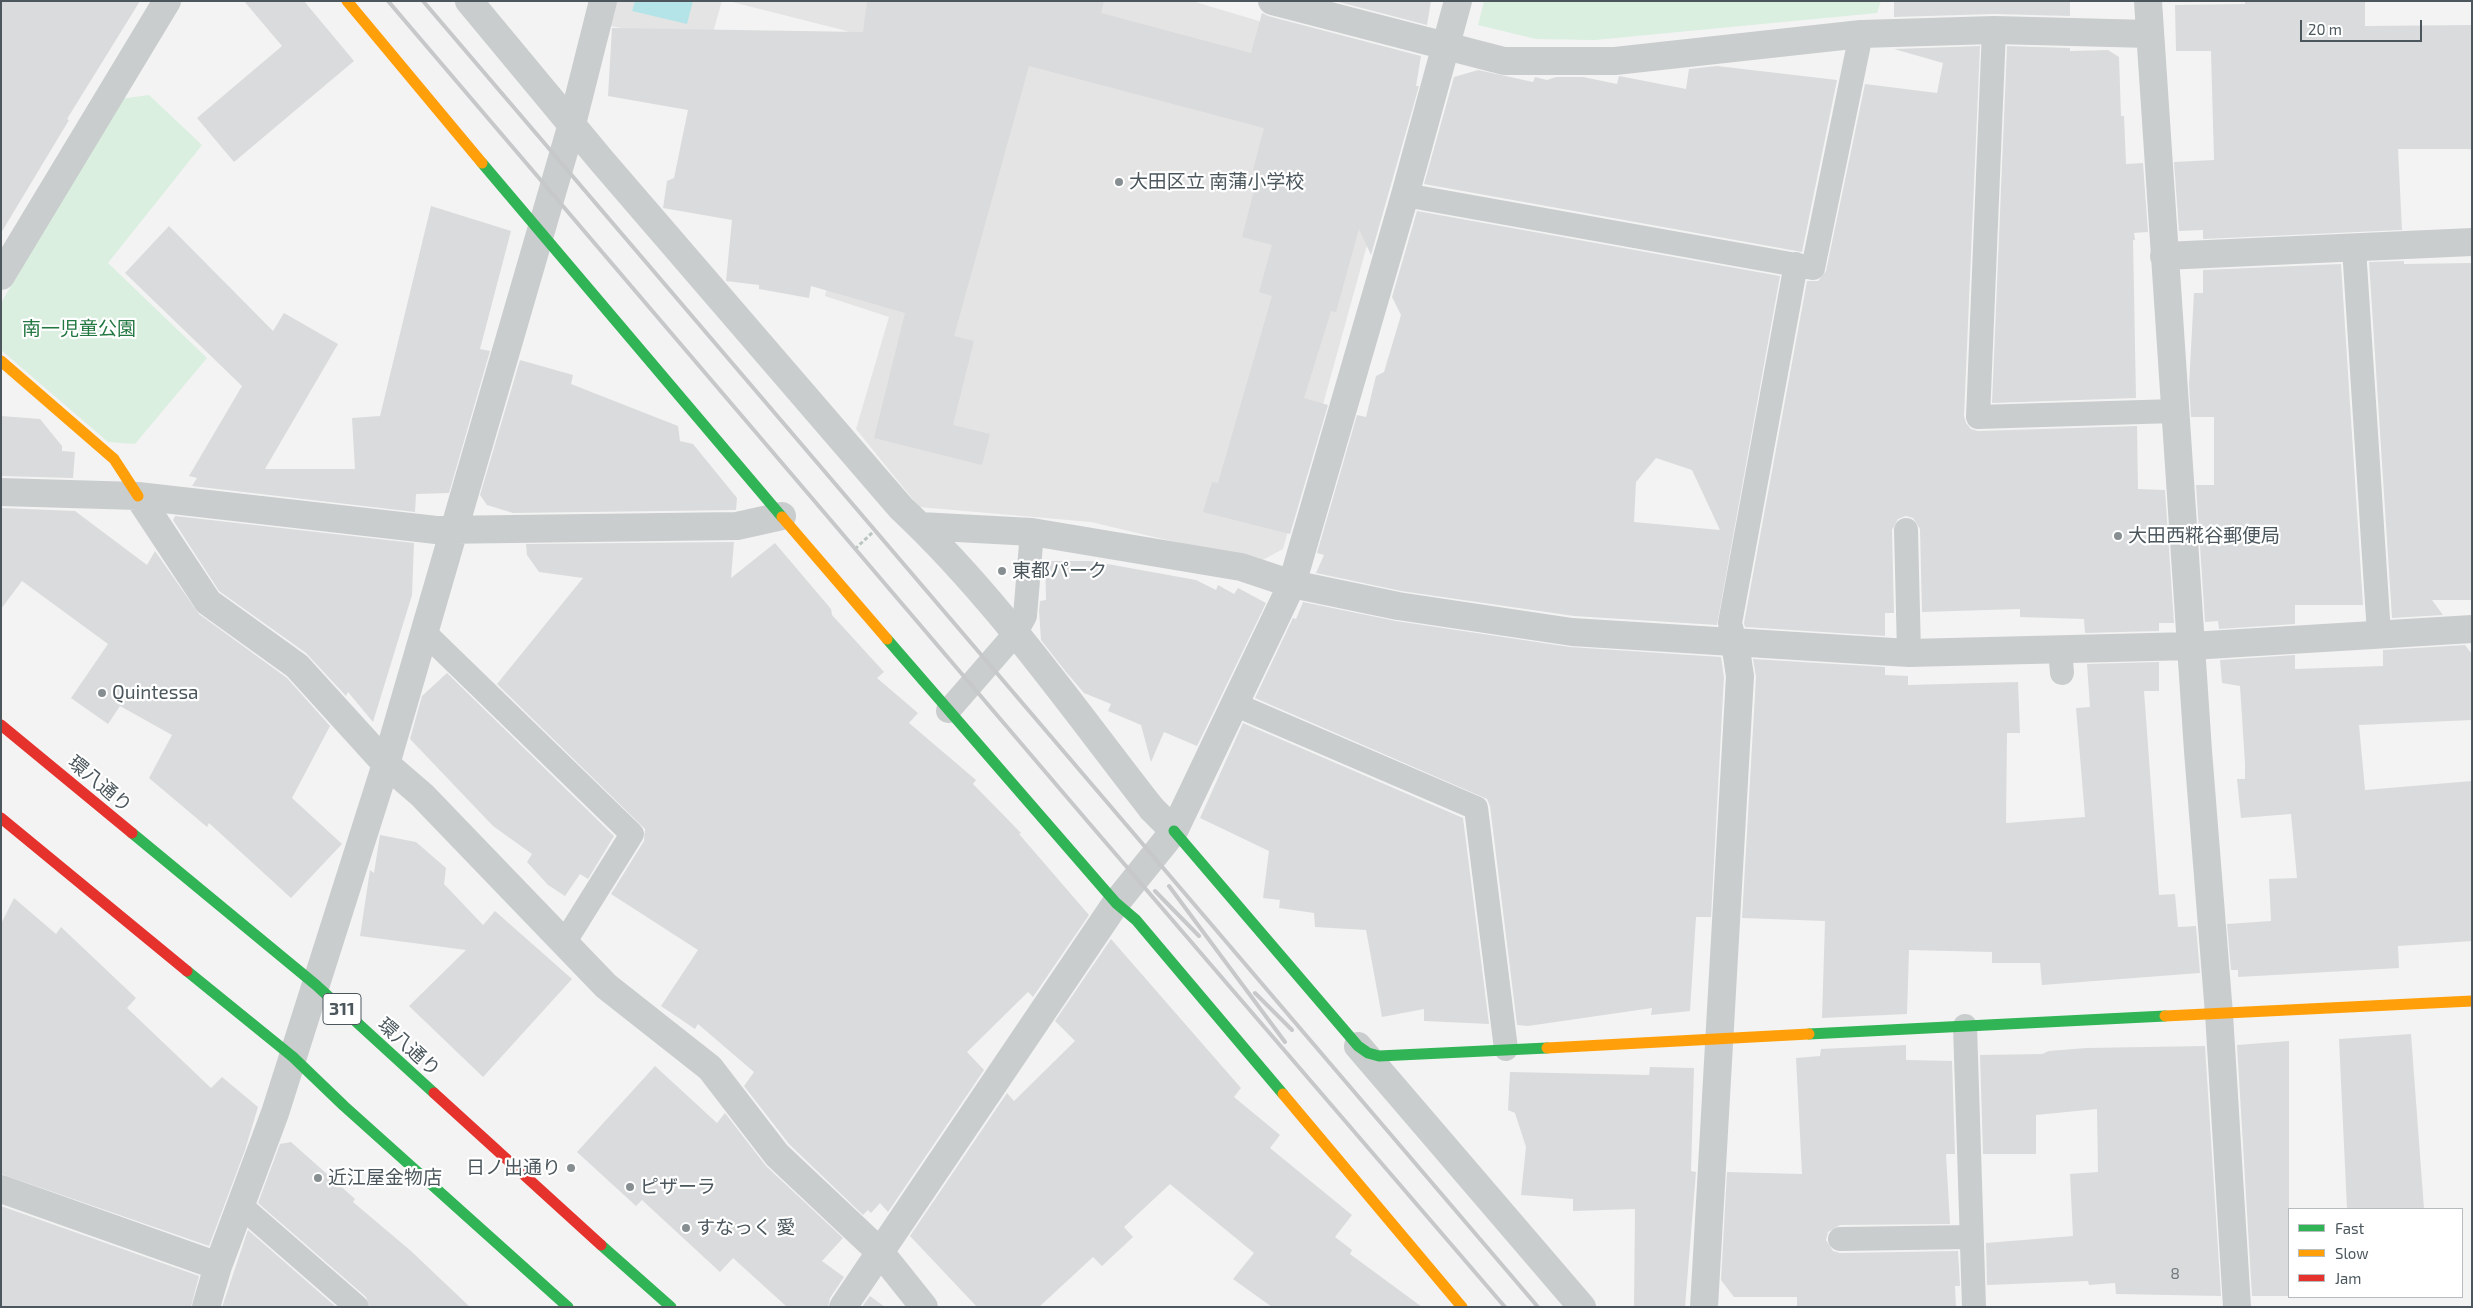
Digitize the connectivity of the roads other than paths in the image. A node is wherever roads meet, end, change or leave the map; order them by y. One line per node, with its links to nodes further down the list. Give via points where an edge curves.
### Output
1 (167, 1): 19 (street)
2 (346, 1): 14 (street)
3 (469, 1): 12 (street)
4 (603, 1): 12 (street)
5 (1272, 1): 11 (street)
6 (1458, 1): 11 (street)
7 (2148, 1): 10 (street)
8 (1994, 30): 9 (street); 10 (street); 21 (lane, via 1978,417)
9 (1861, 34): 11 (street, via 1615,62 1504,62); 18 (lane, via 1813,268)
10 (2150, 34): 17 (street)
11 (1446, 46): 13 (street)
12 (572, 124): 14 (street); 25 (street)
13 (1405, 195): 18 (lane); 29 (street)
14 (539, 235): 24 (street); 26 (street)
15 (2472, 242): 16 (street)
16 (2354, 248): 17 (street); 33 (lane)
17 (2164, 256): 21 (street)
18 (1796, 264): 34 (lane, via 1730,623)
19 (1, 276)
20 (1, 361): 23 (street, via 114,459)
21 (2175, 410): 35 (street)
22 (1, 492): 23 (street)
23 (138, 496): 26 (street); 40 (street, via 208,602 298,666)
24 (782, 516): 26 (street, via 737,526); 38 (street)
25 (911, 517): 28 (street); 32 (street)
26 (456, 530): 31 (street)
27 (1906, 530): 36 (lane)
28 (1032, 532): 29 (street, via 1241,567); 32 (lane, via 1025,616)
29 (1292, 584): 34 (street, via 1398,606 1572,632); 37 (street)
30 (2472, 629): 33 (street)
31 (425, 633): 40 (street); 44 (lane, via 632,834)
32 (1015, 634): 38 (lane); 42 (street, via 1152,809)
33 (2379, 634): 35 (street)
34 (1735, 643): 36 (street); 49 (street, via 1740,676)
35 (2192, 646): 36 (street, via 2061,661); 47 (street)
36 (1909, 653)
37 (1234, 704): 42 (street); 51 (lane, via 1476,808)
38 (948, 711): 43 (street)
39 (1, 725): 45 (street, 環八通り / 311)
40 (386, 764): 44 (street, via 422,796); 45 (street)
41 (1, 818): 52 (street)
42 (1174, 831): 43 (street); 50 (street)
43 (1116, 903): 57 (street); 65 (street, via 1142,928)
44 (564, 943): 57 (street, via 606,986 710,1068 777,1155)
45 (316, 985): 52 (street); 62 (street, 環八通り / 311)
46 (2472, 1001): 47 (street)
47 (2219, 1014): 48 (street); 69 (street)
48 (1965, 1026): 49 (street); 55 (lane)
49 (1721, 1038): 51 (street); 67 (street)
50 (1358, 1046): 51 (street, via 1379,1056); 66 (street)
51 (1506, 1049)
52 (293, 1057): 54 (street); 61 (street)
53 (1, 1189): 58 (street)
54 (241, 1206): 58 (street); 60 (lane)
55 (1971, 1237): 56 (lane); 68 (lane)
56 (1840, 1239)
57 (880, 1252): 63 (street); 64 (street)
58 (218, 1266): 59 (street)
59 (206, 1307)
60 (357, 1307)
61 (568, 1307)
62 (671, 1307)
63 (843, 1307)
64 (924, 1307)
65 (1462, 1307)
66 (1582, 1307)
67 (1704, 1307)
68 (1974, 1307)
69 (2238, 1307)

